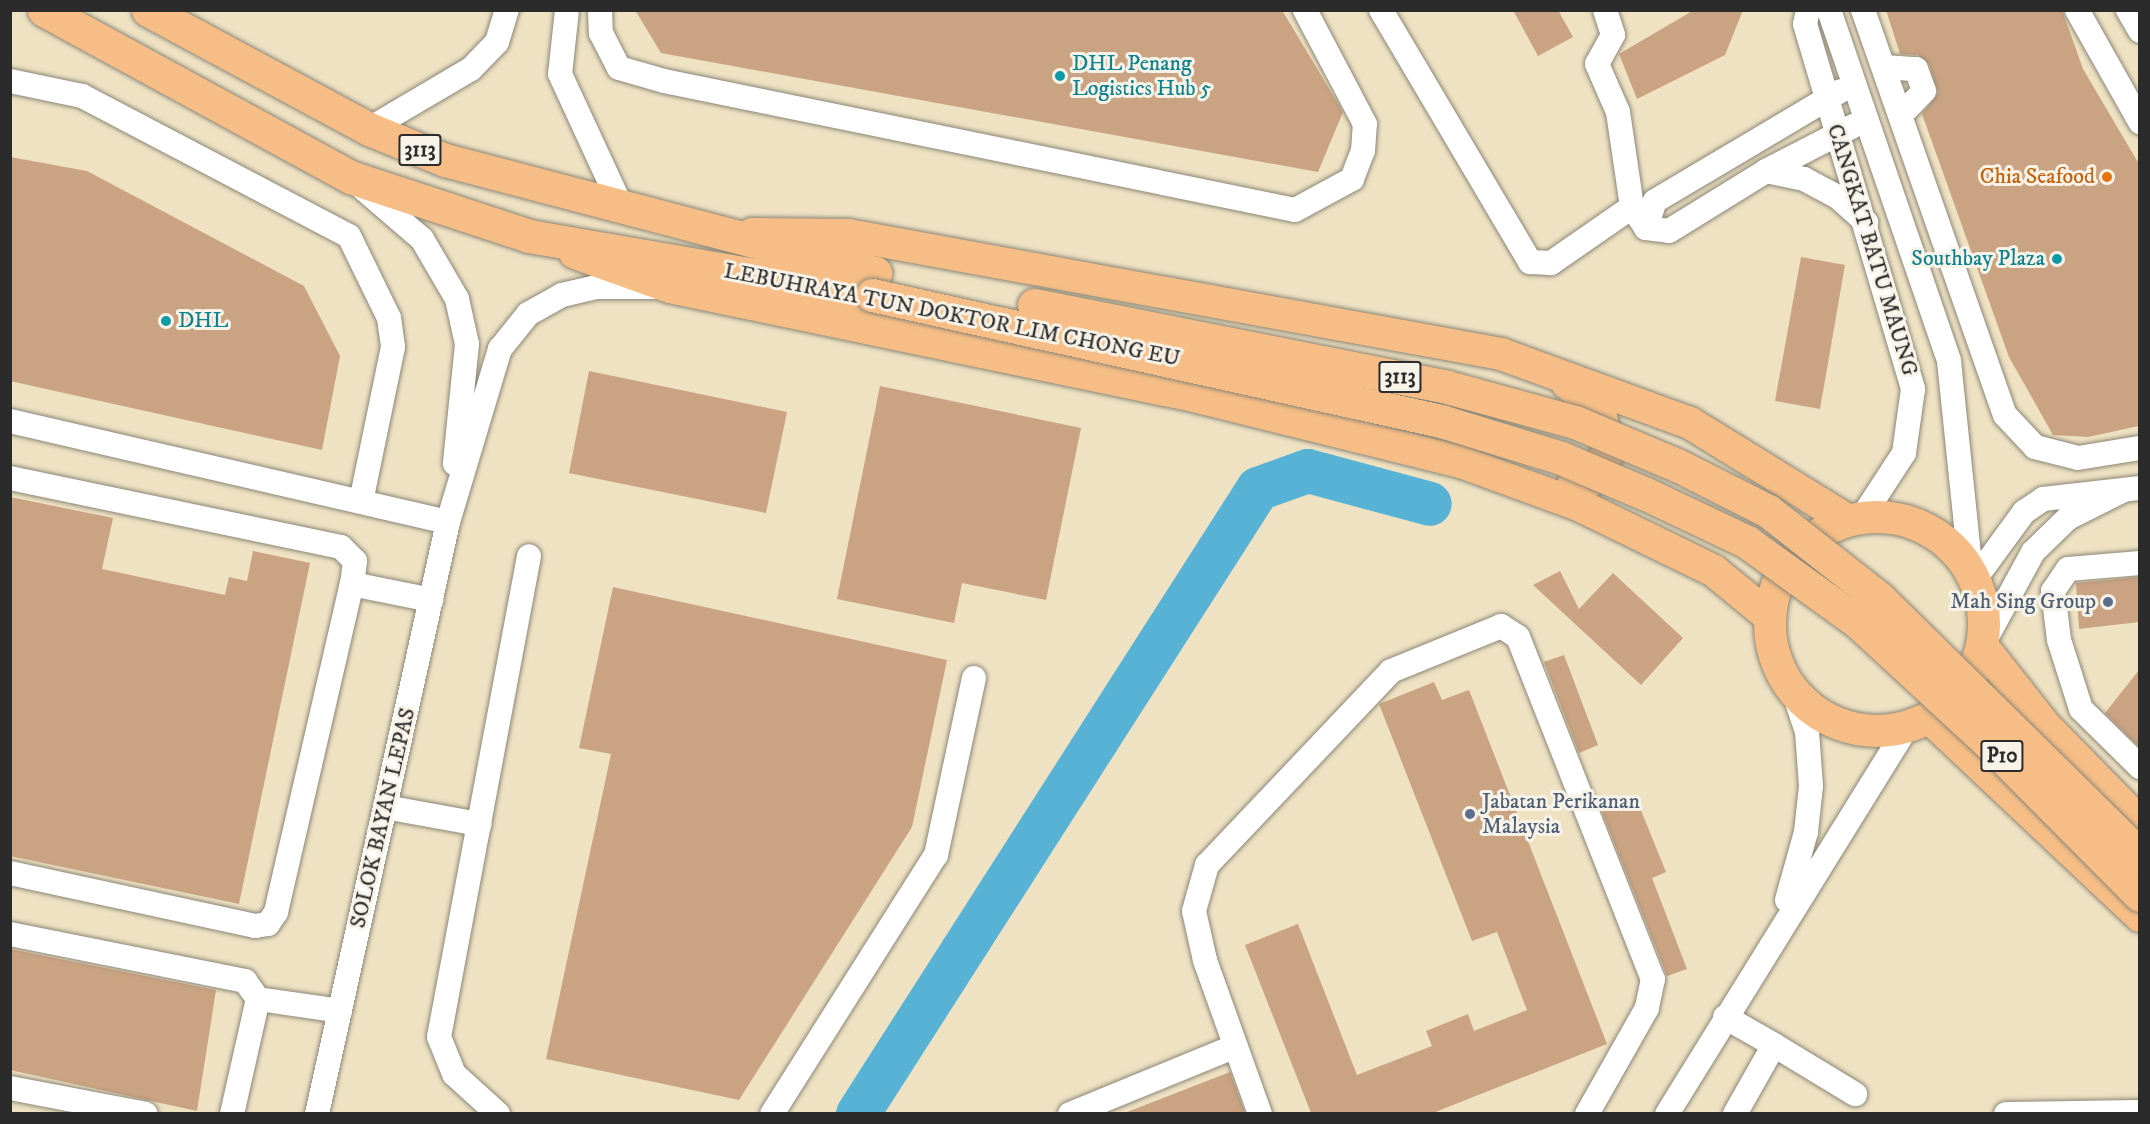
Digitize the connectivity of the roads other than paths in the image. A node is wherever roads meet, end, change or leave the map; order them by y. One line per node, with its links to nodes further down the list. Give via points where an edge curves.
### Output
1 (44, 10): 23 (highway, LEBUHRAYA TUN DOKTOR LIM CHONG EU / 3113)
2 (148, 10): 20 (highway, LEBUHRAYA TUN DOKTOR LIM CHONG EU / 3113)
3 (507, 10): 20 (street, via 497,42 471,69)
4 (567, 10): 25 (street, via 560,74)
5 (600, 10): 6 (street, via 601,33 619,68 652,78 1295,210 1352,179 1365,133 1342,76)
6 (1305, 10)
7 (1381, 10): 24 (street, via 1530,262 1551,263)
8 (1605, 10): 24 (street, via 1613,35 1597,64 1618,112)
9 (1808, 10): 17 (street, CANGKAT BATU MAUNG, via 1805,24)
10 (1828, 10): 18 (street, CANGKAT BATU MAUNG)
11 (1863, 10): 15 (street)
12 (2077, 10): 19 (street)
13 (2128, 10): 14 (street)
14 (2139, 31)
15 (1888, 78): 18 (street); 34 (street, via 1916,69 1924,91 1901,115 2005,415 2036,447 2078,458)
16 (10, 81): 38 (street, via 82,96 349,236 389,318 393,347)
17 (1826, 98): 18 (street); 21 (street, CANGKAT BATU MAUNG); 27 (street, via 1655,201)
18 (1862, 101): 21 (street); 43 (street, CANGKAT BATU MAUNG, via 1949,361)
19 (2139, 122)
20 (369, 129): 25 (highway, LEBUHRAYA TUN DOKTOR LIM CHONG EU / 3113, via 445,160)
21 (1839, 133): 22 (street); 26 (street, CANGKAT BATU MAUNG)
22 (1766, 171): 26 (street, via 1804,179 1839,197); 27 (street, via 1669,231)
23 (350, 177): 29 (highway, LEBUHRAYA TUN DOKTOR LIM CHONG EU / 3113); 40 (street, SOLOK BAYAN LEPAS, via 422,239 457,298 467,344)
24 (1632, 207): 27 (street)
25 (622, 208): 28 (highway, LEBUHRAYA TUN DOKTOR LIM CHONG EU / 3113)
26 (1867, 223): 39 (street, CANGKAT BATU MAUNG, via 1913,389 1904,453)
27 (1646, 228)
28 (714, 234): 30 (highway, LEBUHRAYA TUN DOKTOR LIM CHONG EU / 3113); 32 (main road, via 848,236 1044,268 1501,354)
29 (530, 236): 30 (highway, LEBUHRAYA TUN DOKTOR LIM CHONG EU / 3113); 31 (main road)
30 (874, 284): 45 (highway, LEBUHRAYA TUN DOKTOR LIM CHONG EU / 3113, bridge, via 1447,387 1575,422 1768,511); 48 (highway, LEBUHRAYA TUN DOKTOR LIM CHONG EU / 3113, bridge, via 1441,421 1562,458 1747,542)
31 (670, 288): 37 (main road, via 1194,396 1461,462); 40 (street, SOLOK BAYAN LEPAS, via 598,287 562,295 528,314 500,349)
32 (1556, 373): 37 (main road, via 1600,412 1609,452 1588,482); 39 (main road, via 1690,423)
33 (10, 422): 38 (street)
34 (2139, 448)
35 (10, 478): 44 (street, via 341,547 355,561)
36 (2131, 490): 43 (street, via 2043,499 2024,512); 49 (street, via 2068,518 2033,552)
37 (1542, 491): 47 (main road, via 1714,572)
38 (361, 502): 40 (street)
39 (1855, 518): 43 (main road, via 1897,517 1929,529 1956,550); 47 (main road, via 1823,530 1785,567)
40 (448, 522): 46 (street, SOLOK BAYAN LEPAS)
41 (529, 555): 56 (street)
42 (2139, 563): 53 (street, via 2068,569 2053,591 2059,640 2082,709)
43 (1973, 576): 49 (main road, via 1984,612)
44 (352, 584): 46 (street); 58 (street, via 276,912 268,924 255,926)
45 (1879, 598): 57 (highway, P10, bridge)
46 (431, 600): 54 (street, SOLOK BAYAN LEPAS)
47 (1770, 617): 51 (main road, via 1772,644)
48 (1858, 622): 59 (highway, P10, bridge, via 1987,741)
49 (1982, 646): 52 (main road, via 1954,699); 55 (main road, via 2046,727)
50 (974, 678): 76 (street, via 936,855)
51 (1794, 693): 52 (main road, via 1842,726 1874,732); 61 (street, via 1807,732 1811,786 1806,832)
52 (1918, 723): 60 (main road); 61 (street)
53 (2139, 767)
54 (386, 807): 56 (street); 64 (street, SOLOK BAYAN LEPAS)
55 (2139, 823)
56 (479, 824): 75 (street, via 439,1037 454,1074)
57 (2139, 855)
58 (10, 873)
59 (2139, 895)
60 (2139, 916)
61 (1781, 922): 65 (street)
62 (10, 934): 63 (street, via 245,981)
63 (258, 999): 64 (street); 73 (street)
64 (340, 1011): 74 (street, SOLOK BAYAN LEPAS)
65 (1725, 1017): 66 (street); 70 (street)
66 (1774, 1045): 69 (street); 80 (street)
67 (1236, 1046): 77 (street); 78 (street); 79 (street, via 1205,960 1194,910 1207,865 1391,671 1501,626 1518,637 1653,980 1647,1008)
68 (10, 1088): 72 (street)
69 (1855, 1094)
70 (1672, 1112)
71 (2139, 1112): 81 (street)
72 (146, 1113)
73 (232, 1113)
74 (317, 1113)
75 (498, 1113)
76 (772, 1113)
77 (1070, 1113)
78 (1260, 1113)
79 (1587, 1113)
80 (1735, 1113)
81 (2006, 1113)

